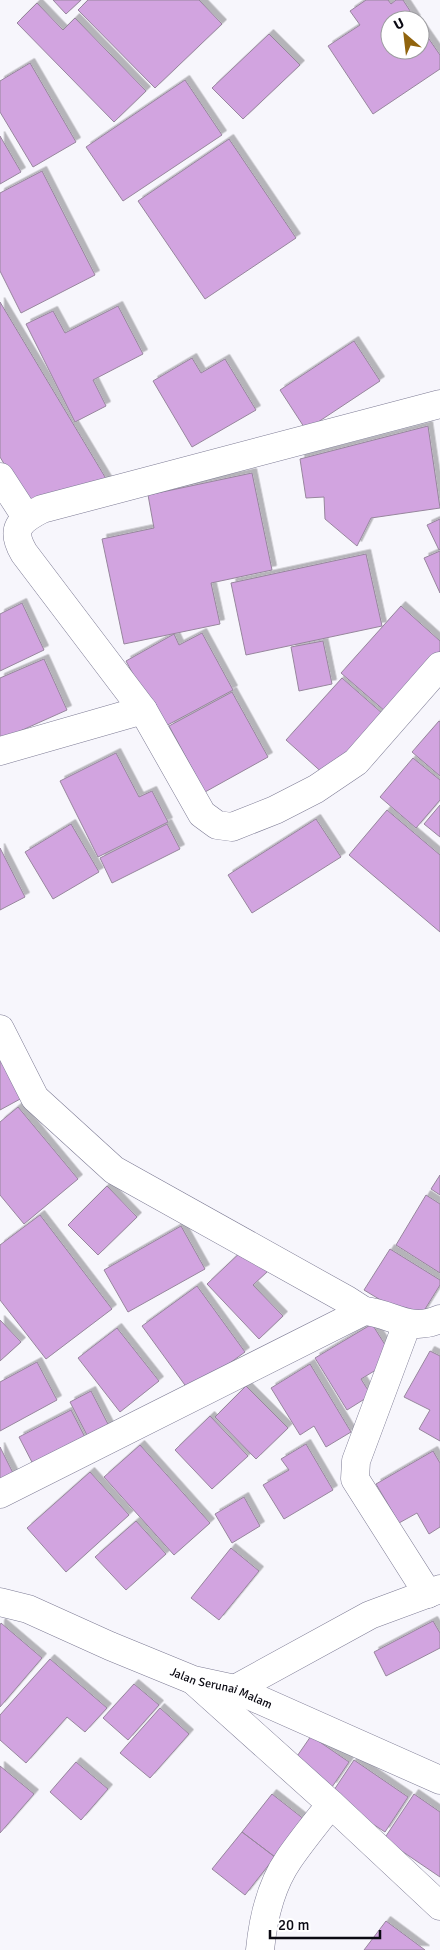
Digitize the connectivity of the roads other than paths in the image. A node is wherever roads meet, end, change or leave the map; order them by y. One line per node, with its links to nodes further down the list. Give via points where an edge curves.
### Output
1 (440, 404): 3 (street, via 42,509)
2 (0, 477): 3 (street)
3 (26, 517): 5 (street, via 18,527 16,540)
4 (440, 666): 5 (street, via 356,762 316,790 232,827 217,825 202,814)
5 (143, 710): 6 (street)
6 (0, 751)
7 (0, 1029): 8 (street, via 35,1098 114,1170)
8 (364, 1311): 10 (street); 11 (street)
9 (440, 1319): 10 (street)
10 (407, 1324): 12 (street, via 356,1461 356,1480)
11 (0, 1494)
12 (434, 1591): 15 (street, via 370,1615)
13 (0, 1602): 14 (street, Jalan Serunai Malam, via 28,1608)
14 (193, 1680): 15 (street, Jalan Serunai Malam); 17 (street)
15 (235, 1689): 16 (street, Jalan Serunai Malam)
16 (440, 1780)
17 (331, 1804): 18 (street); 19 (street, via 288,1861 274,1889 262,1927)
18 (440, 1906)
19 (260, 1950)

